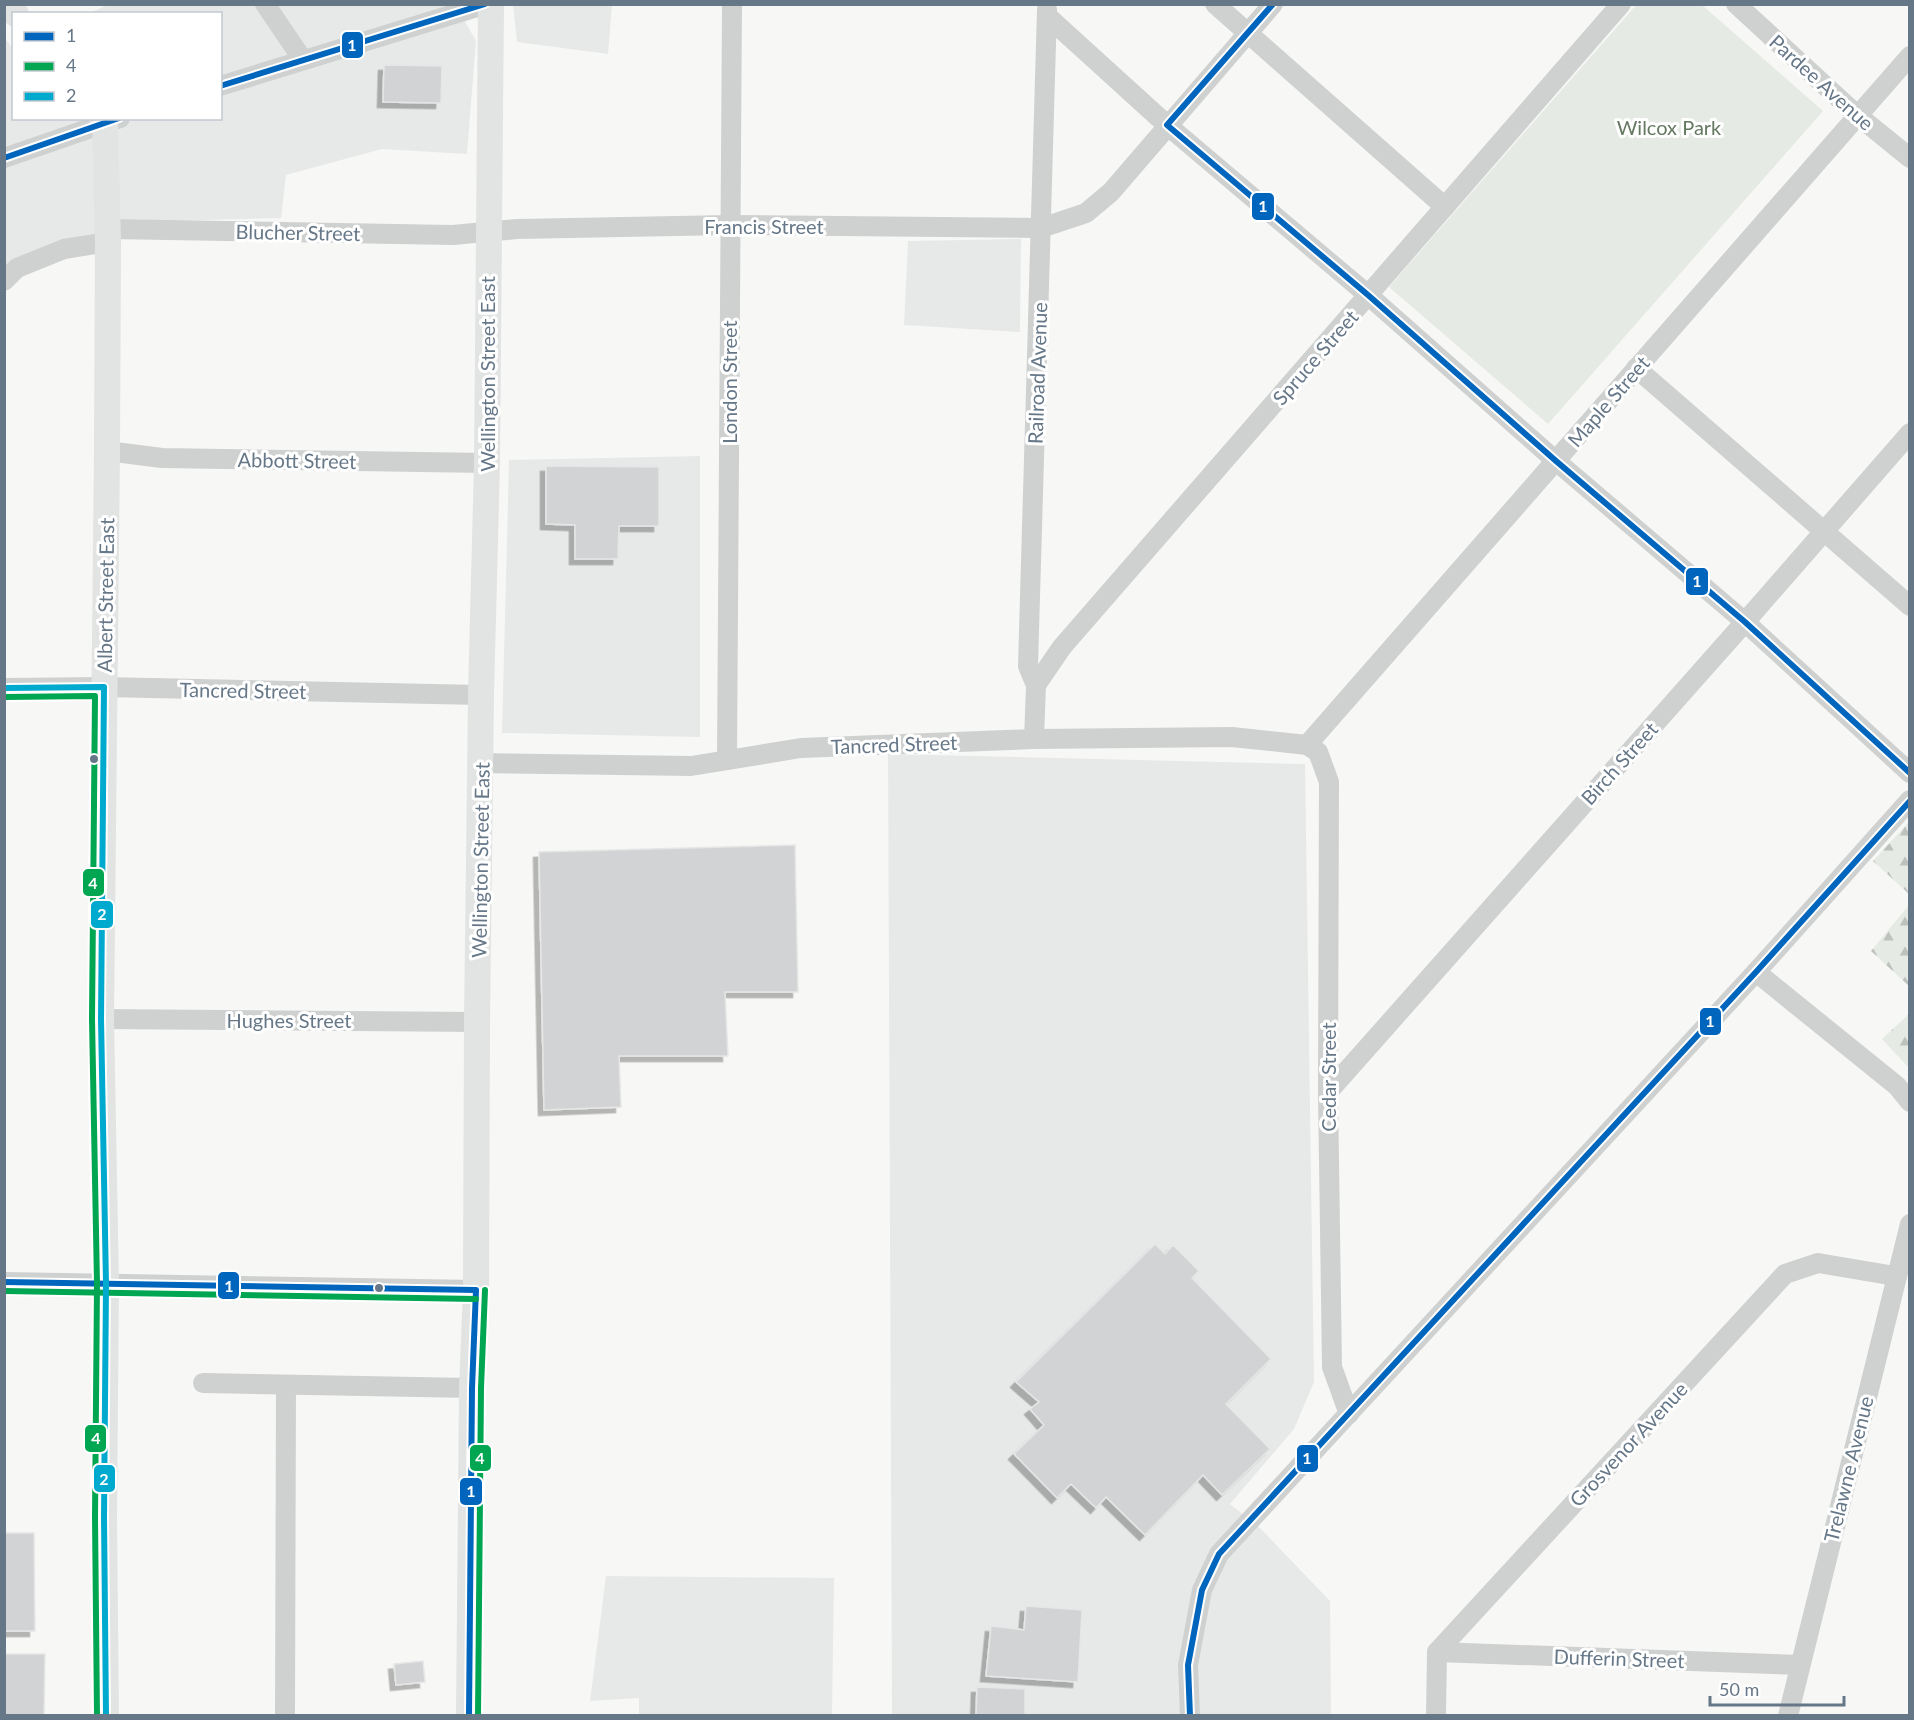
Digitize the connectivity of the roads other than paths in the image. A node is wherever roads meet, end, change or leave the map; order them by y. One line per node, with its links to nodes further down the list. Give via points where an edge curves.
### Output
1 (265, 4): 11 (street)
2 (489, 4): 11 (street); 21 (main road, Wellington Street East)
3 (732, 4): 19 (street, London Street)
4 (1215, 4): 9 (street)
5 (1273, 4): 9 (street, Francis Street)
6 (1621, 4): 18 (street, Spruce Street)
7 (1736, 4): 13 (street, Pardee Avenue)
8 (1047, 10): 15 (street); 20 (street, Railroad Avenue)
9 (1248, 33): 15 (street, Francis Street); 18 (street)
10 (1910, 56): 13 (street, Maple Street)
11 (303, 60): 12 (street)
12 (222, 85)
13 (1857, 115): 17 (street, Pardee Avenue); 25 (street, Maple Street)
14 (109, 120): 16 (street); 22 (main road, Albert Street East)
15 (1167, 125): 20 (street, Francis Street, via 1111,192 1086,213); 24 (street)
16 (4, 158)
17 (1910, 158)
18 (1445, 207): 24 (street, Spruce Street)
19 (729, 225): 20 (street, Francis Street); 21 (street, Francis Street); 39 (street, London Street)
20 (1041, 228): 33 (street, Railroad Avenue, via 1028,666)
21 (488, 232): 22 (street, Blucher Street); 29 (main road, Wellington Street East)
22 (108, 236): 23 (street, Blucher Street, via 17,268); 27 (main road, Albert Street East)
23 (4, 282)
24 (1368, 295): 28 (street); 33 (street, Spruce Street, via 1062,647)
25 (1636, 368): 28 (street, Maple Street); 30 (street)
26 (1910, 433): 30 (street, Birch Street)
27 (107, 451): 29 (street, Abbott Street, via 162,458); 34 (main road, Albert Street East)
28 (1556, 460): 32 (street); 38 (street, Maple Street)
29 (487, 463): 36 (main road, Wellington Street East)
30 (1823, 532): 31 (street); 32 (street, Birch Street)
31 (1910, 606)
32 (1744, 622): 41 (street); 46 (street, Birch Street)
33 (1036, 685): 37 (street, Railroad Avenue)
34 (104, 687): 35 (street, Tancred Street); 36 (street, Tancred Street); 44 (main road, Albert Street East)
35 (4, 688)
36 (481, 695): 40 (main road, Wellington Street East)
37 (1034, 739): 38 (street, Tancred Street, via 1232,737); 39 (street, Tancred Street, via 801,747)
38 (1307, 745): 46 (street, Cedar Street, via 1318,752 1329,782)
39 (727, 760): 40 (street, Tancred Street, via 691,766)
40 (481, 763): 45 (main road, Wellington Street East)
41 (1910, 773)
42 (1910, 800): 43 (street)
43 (1756, 972): 47 (street, via 1897,1086); 56 (street)
44 (101, 1019): 45 (street, Hughes Street); 51 (main road, Albert Street East)
45 (477, 1022): 52 (main road, Wellington Street East)
46 (1328, 1092): 56 (street, Cedar Street, via 1332,1366)
47 (1910, 1102)
48 (1910, 1224): 49 (street, Trelawne Avenue)
49 (1895, 1276): 57 (street, Grosvenor Avenue, via 1818,1263 1785,1274); 58 (street, Trelawne Avenue)
50 (4, 1282): 51 (street)
51 (106, 1284): 52 (street); 59 (main road, Albert Street East)
52 (476, 1290): 55 (main road, Wellington Street East)
53 (202, 1383): 54 (street)
54 (286, 1384): 55 (street); 60 (street)
55 (472, 1388): 61 (main road, Wellington Street East)
56 (1349, 1413): 62 (street, via 1219,1554 1202,1590 1188,1665)
57 (1437, 1652): 58 (street, Dufferin Street); 63 (street)
58 (1800, 1665): 64 (street, Trelawne Avenue)
59 (106, 1716)
60 (285, 1716)
61 (470, 1716)
62 (1190, 1716)
63 (1436, 1716)
64 (1788, 1716)

